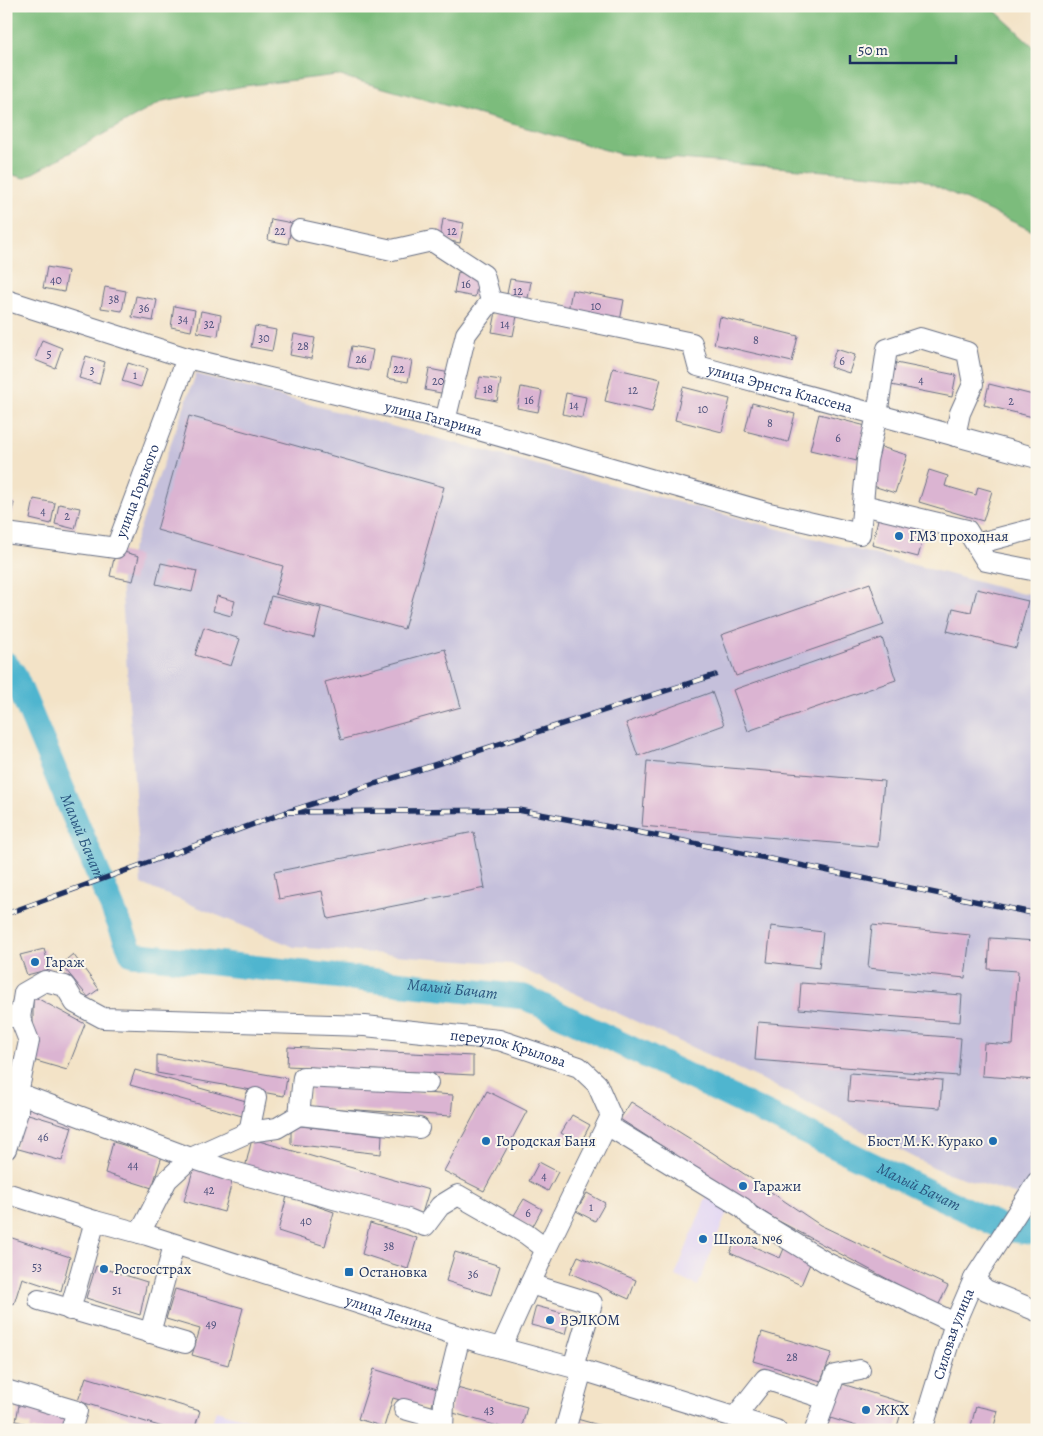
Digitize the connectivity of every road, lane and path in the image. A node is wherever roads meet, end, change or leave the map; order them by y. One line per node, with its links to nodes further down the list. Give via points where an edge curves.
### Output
1 (300, 230): 3 (street, via 392,250 432,240 484,275)
2 (6, 300): 4 (street, улица Гагарина)
3 (491, 301): 5 (street, улица Эрнста Классена, via 692,343 698,366); 6 (street, via 466,334)
4 (187, 358): 6 (street, улица Гагарина); 11 (street, улица Горького, via 116,548)
5 (877, 415): 7 (street, улица Эрнста Классена); 7 (street, via 887,349 920,338 967,352 973,384 960,413); 9 (street, via 867,460)
6 (447, 422): 9 (street, улица Гагарина, via 769,513 860,534)
7 (955, 436): 8 (street, улица Эрнста Классена)
8 (1037, 458)
9 (863, 505): 12 (street, via 967,530)
10 (1037, 528): 12 (street)
11 (6, 532)
12 (976, 544): 13 (street, via 986,561)
13 (1037, 571)
14 (13, 1017): 16 (street, via 29,1041); 19 (street, переулок Крылова, via 24,993 45,981 65,986 75,1003 103,1018 365,1026 499,1040 579,1067 597,1084 611,1116)
15 (428, 1083): 18 (street, via 303,1077)
16 (12, 1093): 22 (street, via 18,1112); 23 (street)
17 (256, 1098): 21 (street)
18 (299, 1114): 20 (street); 21 (street, via 276,1128)
19 (607, 1124): 29 (street); 35 (street, via 827,1263)
20 (419, 1128)
21 (249, 1132): 23 (street)
22 (6, 1150)
23 (191, 1158): 27 (street, via 167,1180); 29 (street, via 424,1226 440,1206 458,1195)
24 (1034, 1186): 30 (street)
25 (6, 1192): 26 (street, улица Ленина)
26 (95, 1221): 27 (street, улица Ленина); 33 (street)
27 (140, 1233): 28 (street, улица Ленина)
28 (174, 1245): 36 (street); 37 (street, улица Ленина)
29 (546, 1249): 31 (street)
30 (974, 1279): 34 (street, Силовая улица, via 986,1290); 35 (street, Силовая улица)
31 (530, 1284): 39 (street); 40 (street, via 592,1303)
32 (38, 1300): 33 (street)
33 (70, 1310): 36 (street)
34 (1037, 1311)
35 (955, 1324): 51 (street, Силовая улица)
36 (150, 1333): 38 (street)
37 (460, 1336): 39 (street, улица Ленина); 46 (street, via 444,1401)
38 (185, 1344)
39 (501, 1348): 40 (street, улица Ленина)
40 (578, 1369): 45 (street, улица Ленина); 48 (street)
41 (860, 1370): 43 (street, via 835,1375)
42 (6, 1390): 47 (street, via 77,1411)
43 (826, 1399): 45 (street, via 765,1379); 50 (street)
44 (404, 1409): 46 (street)
45 (735, 1417): 49 (street, улица Ленина)
46 (443, 1425)
47 (71, 1430)
48 (565, 1430)
49 (776, 1430)
50 (815, 1430)
51 (922, 1430)

